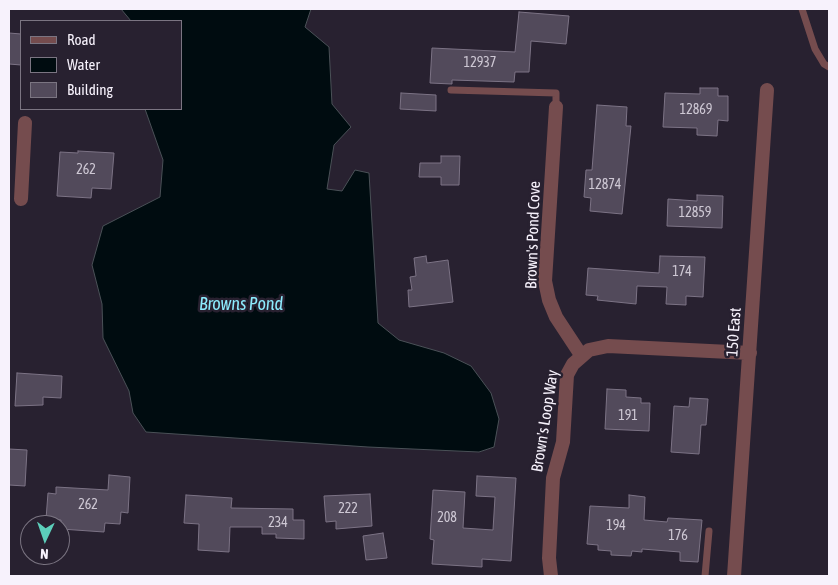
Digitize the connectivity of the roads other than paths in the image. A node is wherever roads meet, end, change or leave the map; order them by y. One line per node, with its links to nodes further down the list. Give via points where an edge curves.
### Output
1 (802, 9): 2 (lane, via 815,49)
2 (829, 67)
3 (451, 90): 5 (lane, via 556,93)
4 (767, 90): 10 (street, 150 East)
5 (556, 107): 11 (street, Brown's Pond Cove, via 546,281 556,317)
6 (25, 123): 8 (street)
7 (9, 162): 8 (street)
8 (23, 162): 9 (street)
9 (21, 199)
10 (750, 353): 11 (street, Brown's Loop Way, via 608,346); 15 (street, 150 East)
11 (580, 355): 13 (street, Brown's Loop Way, via 568,375 565,431 553,478)
12 (709, 530): 14 (lane)
13 (551, 576)
14 (705, 576)
15 (734, 576)

